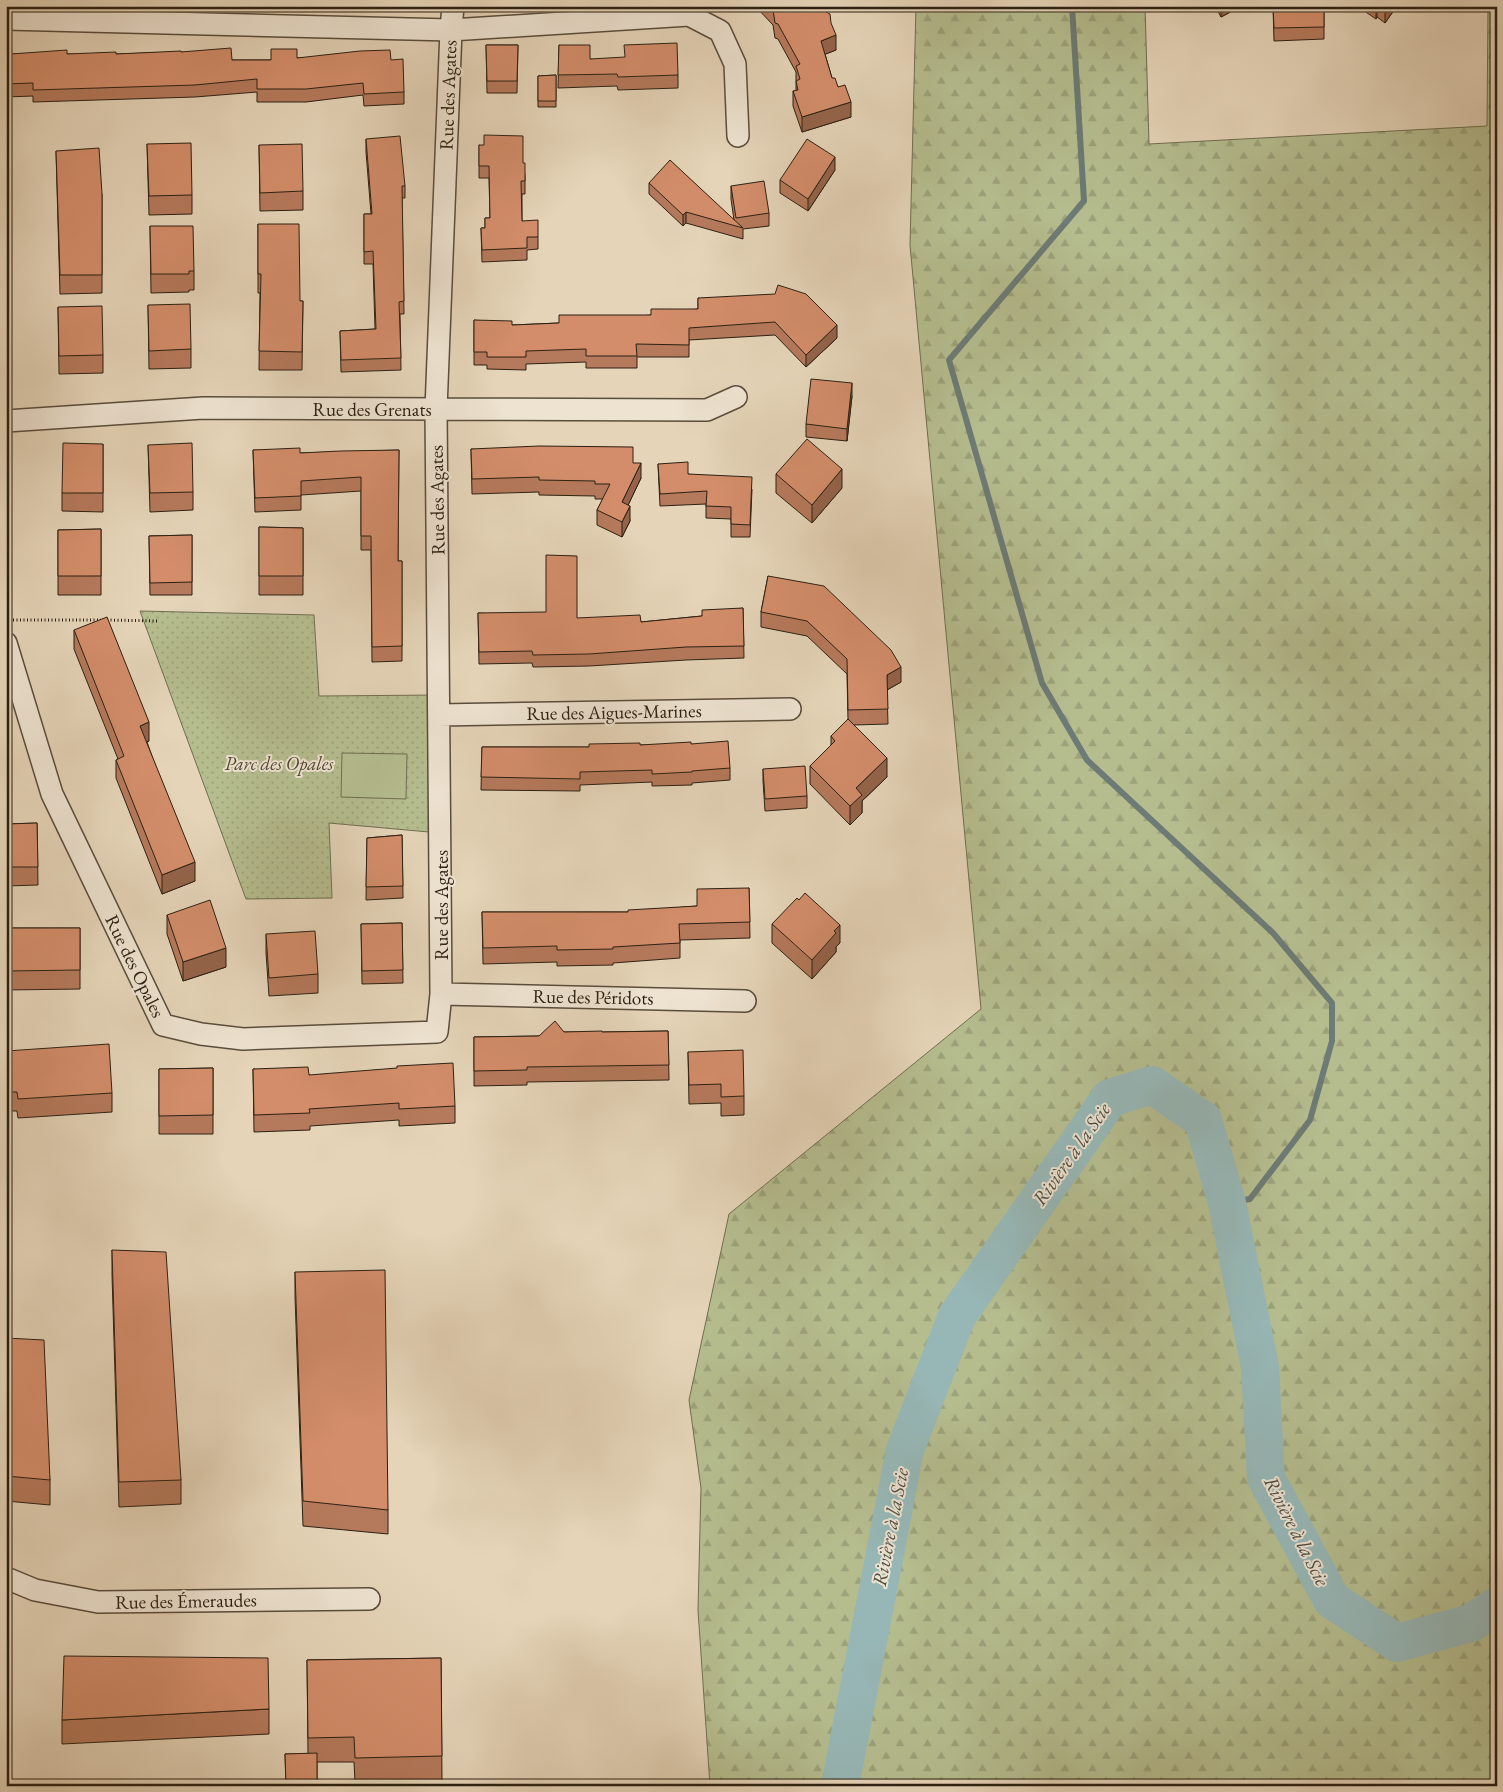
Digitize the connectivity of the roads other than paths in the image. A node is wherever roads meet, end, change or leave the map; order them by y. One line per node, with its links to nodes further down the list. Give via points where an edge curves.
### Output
1 (453, 6): 3 (street, Rue des Agates)
2 (6, 19): 3 (street)
3 (450, 30): 4 (street, via 689,15 720,31 735,64); 6 (street, Rue des Agates)
4 (738, 136)
5 (736, 398): 6 (street, Rue des Grenats, via 707,410)
6 (436, 409): 7 (street, Rue des Grenats, via 202,408); 10 (street, Rue des Agates)
7 (6, 422)
8 (6, 644): 11 (street, Rue des Opales, via 52,794 163,1025 243,1039 437,1032)
9 (790, 709): 10 (street, Rue des Aigues-Marines)
10 (439, 715): 11 (street, Rue des Agates)
11 (441, 994): 12 (street, Rue des Péridots)
12 (745, 1001)
13 (6, 1578): 14 (street, Rue des Émeraudes, via 35,1590 98,1602)
14 (369, 1599)

